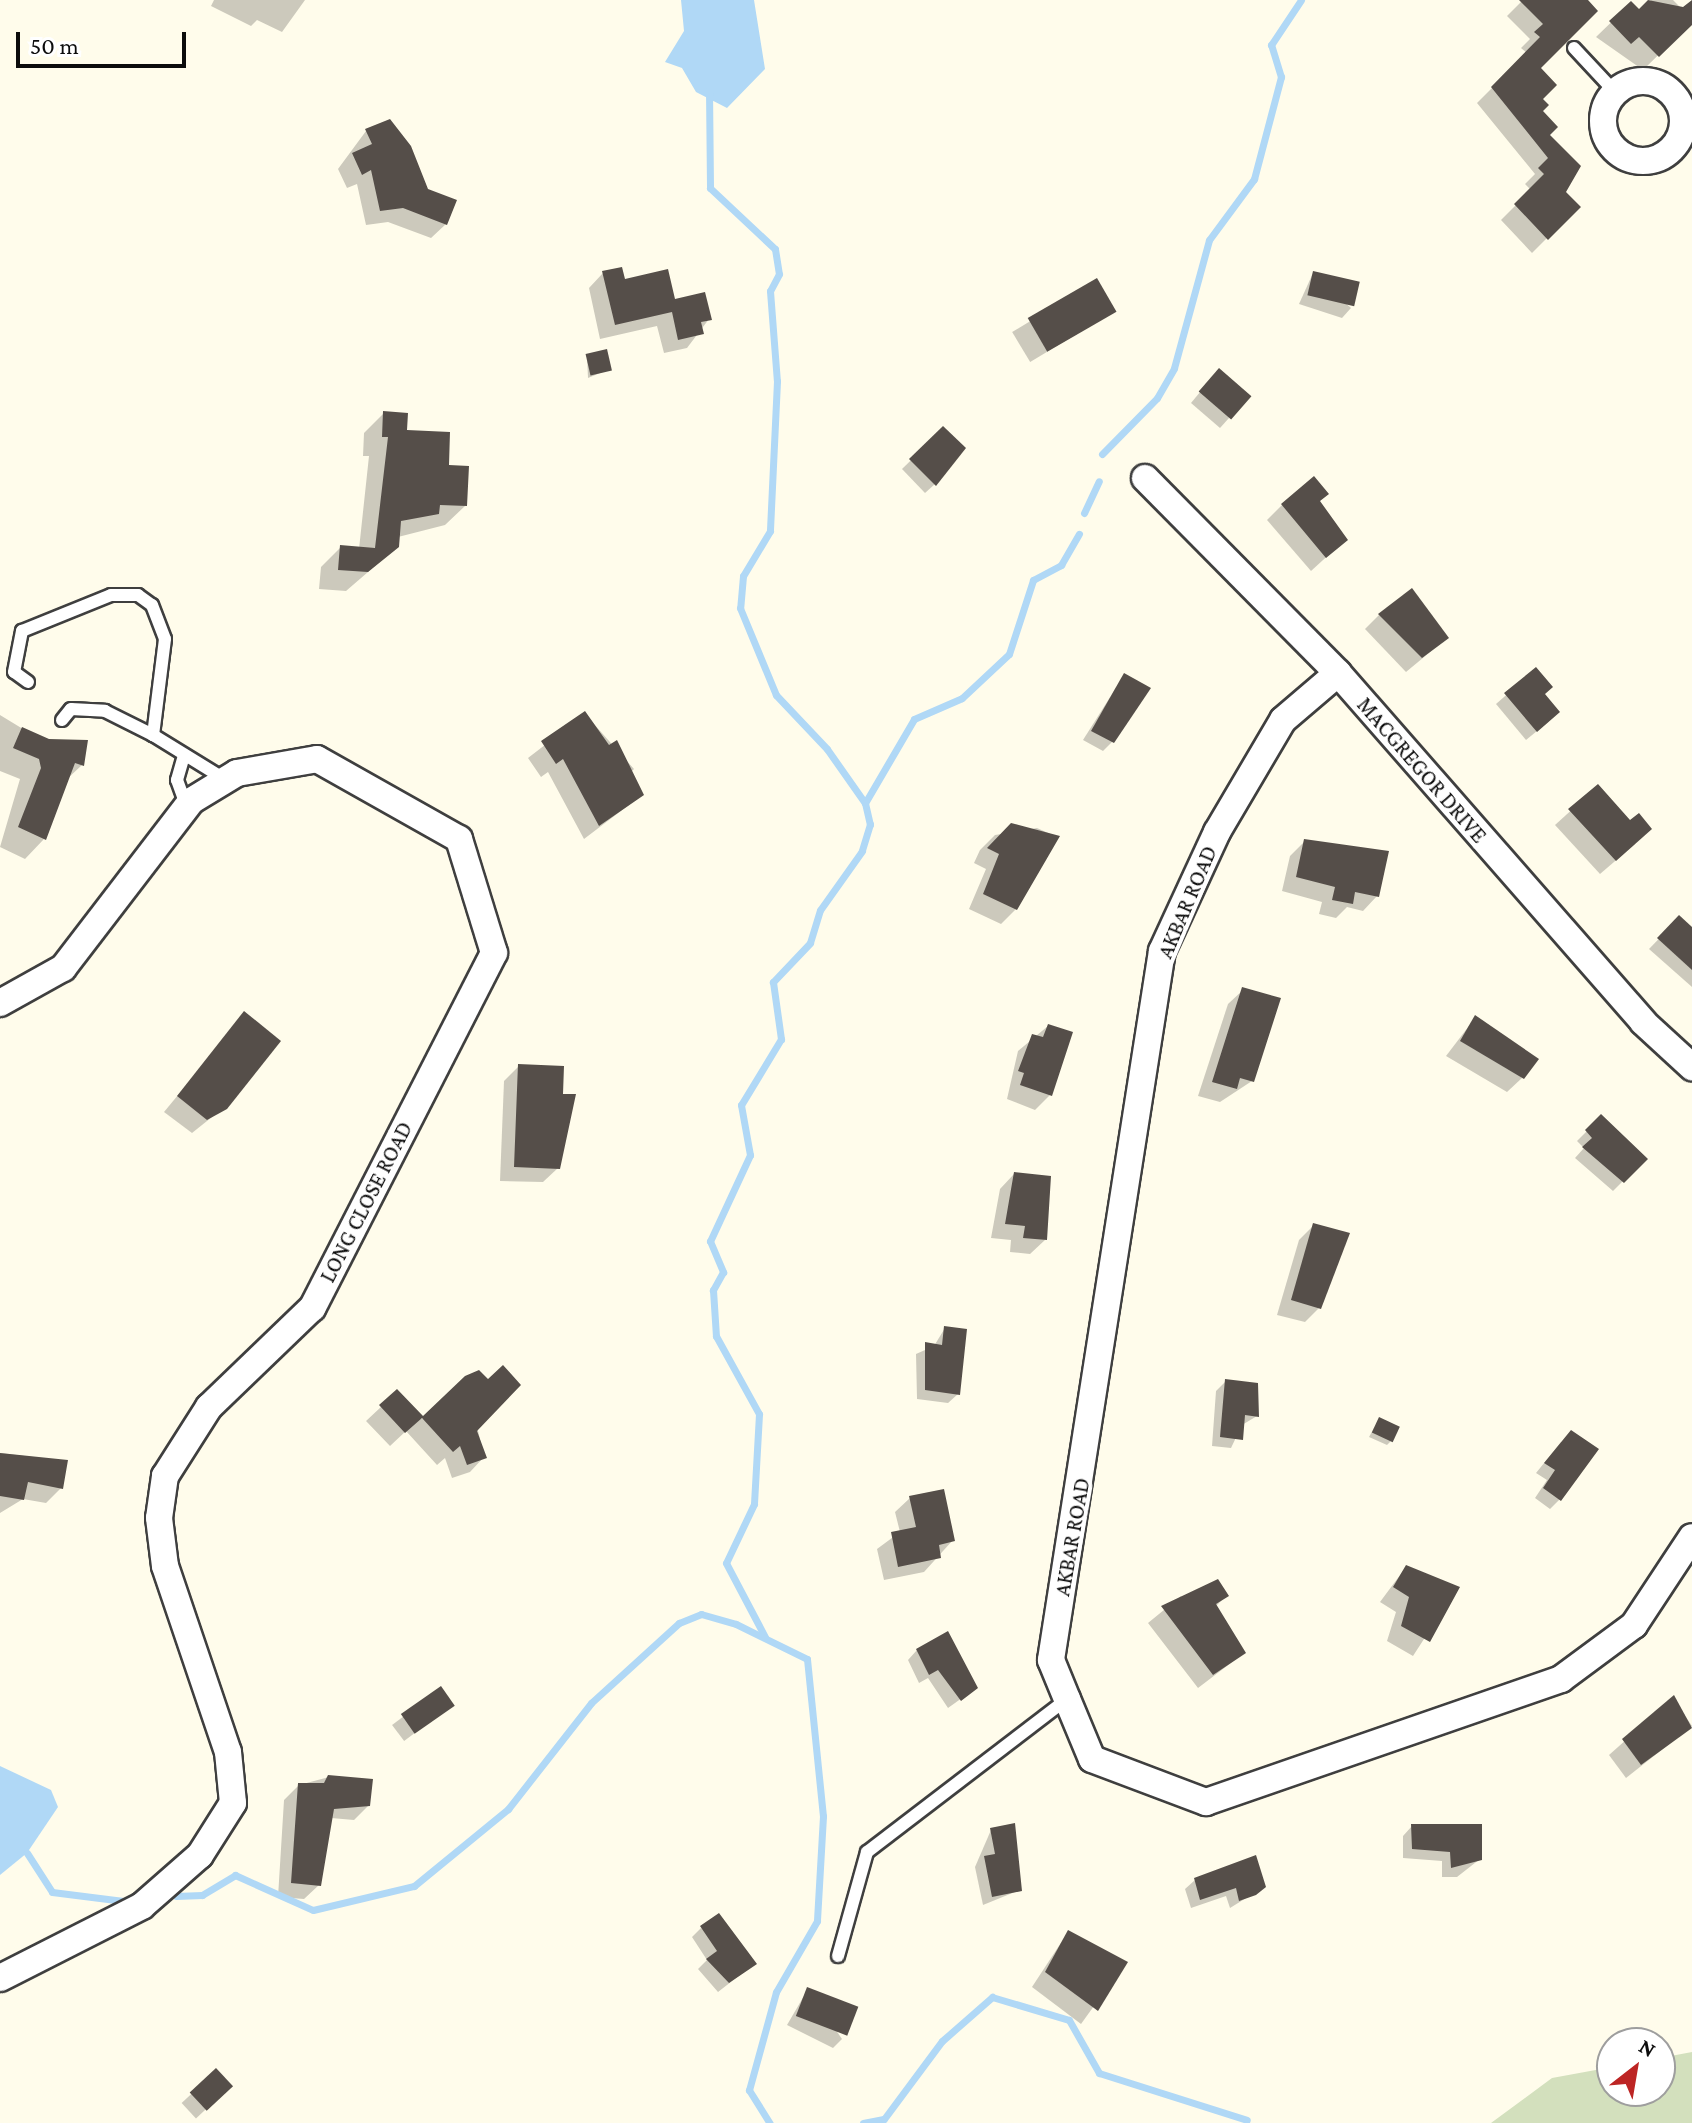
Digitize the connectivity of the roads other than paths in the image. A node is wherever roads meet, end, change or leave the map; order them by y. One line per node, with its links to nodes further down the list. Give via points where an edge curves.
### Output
1 (1574, 48): 2 (lane)
2 (1615, 92): 3 (street, via 1642,81 1663,87 1678,103); 3 (street, via 1603,125 1622,155 1657,158)
3 (1687, 125)
4 (1145, 478): 5 (street, MACGREGOR DRIVE)
5 (1338, 673): 13 (street, MACGREGOR DRIVE, via 1643,1022); 15 (street, AKBAR ROAD, via 1283,720 1217,832 1162,951 1051,1660)
6 (28, 682): 8 (lane, via 14,672 22,631 111,595 138,595 152,605 165,639)
7 (62, 720): 8 (lane, via 71,709 105,711)
8 (153, 735): 9 (lane)
9 (183, 759): 10 (lane); 11 (lane, via 177,780)
10 (226, 780): 11 (street, LONG CLOSE ROAD); 17 (street, LONG CLOSE ROAD, via 317,759 459,839 494,953 312,1308 209,1407 165,1476 159,1518 165,1566 228,1752 233,1803 200,1855 142,1906)
11 (187, 807): 12 (street, LONG CLOSE ROAD, via 63,968)
12 (0, 1003)
13 (1692, 1067)
14 (1692, 1537): 15 (street, AKBAR ROAD, via 1634,1625 1561,1679 1206,1802 1092,1759)
15 (1067, 1699): 16 (lane, via 867,1852)
16 (838, 1956)
17 (0, 1978)

